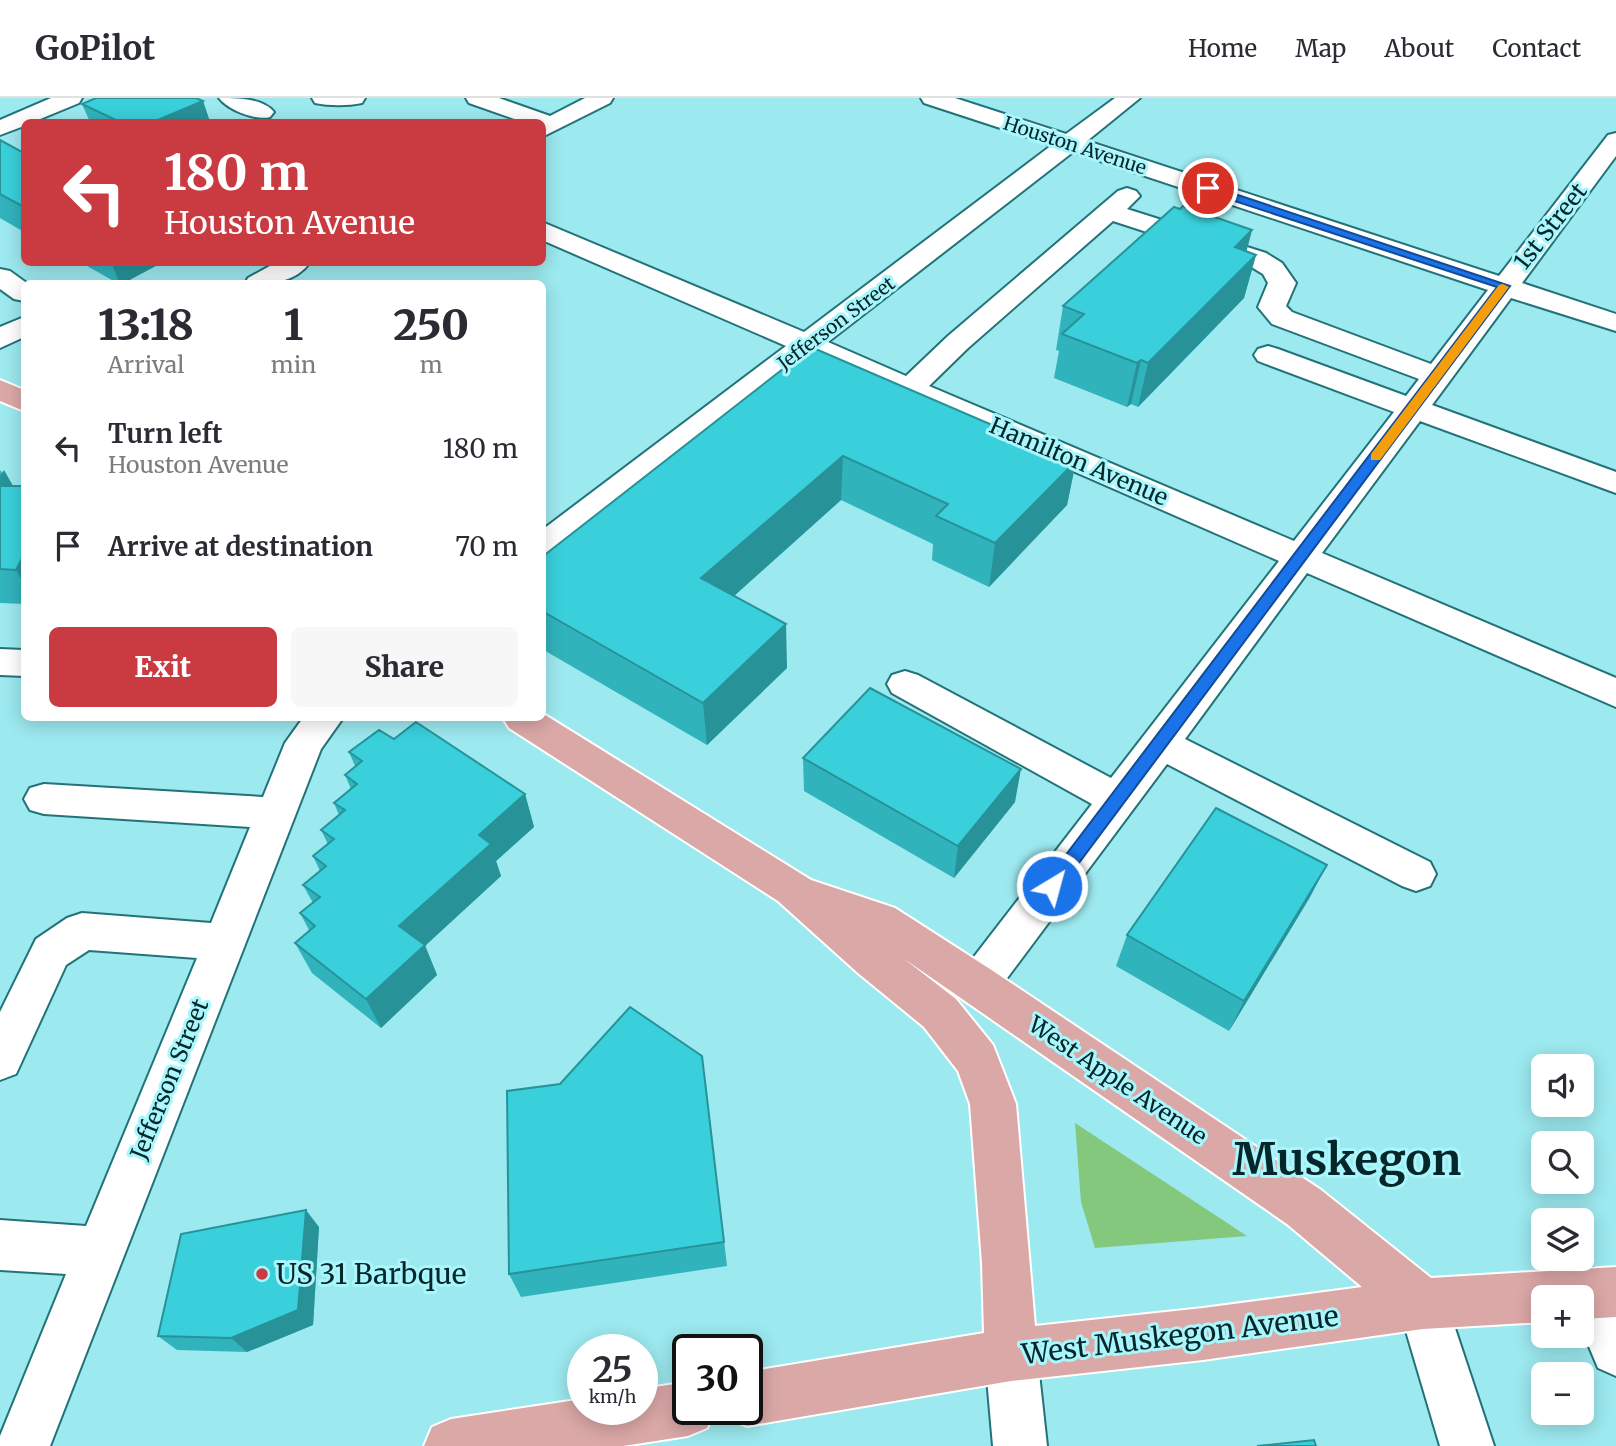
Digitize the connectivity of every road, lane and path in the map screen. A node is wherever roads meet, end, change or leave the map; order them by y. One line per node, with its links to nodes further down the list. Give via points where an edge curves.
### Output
1 (71, 98): 9 (street)
2 (230, 98): 11 (street)
3 (323, 98): 4 (street)
4 (354, 98)
5 (477, 98): 12 (street)
6 (602, 98): 14 (street)
7 (932, 98): 17 (street, Houston Avenue)
8 (1129, 98): 17 (street, Jefferson Street)
9 (21, 119)
10 (21, 119): 13 (street)
11 (251, 119)
12 (526, 119)
13 (0, 128): 15 (street)
14 (547, 128)
15 (21, 138)
16 (1616, 140): 24 (street, 1st Street)
17 (1070, 144): 18 (street, Houston Avenue); 29 (street, Jefferson Street)
18 (1157, 172): 19 (street); 24 (street, Houston Avenue)
19 (1110, 212): 31 (street, via 1257,259 1273,269 1282,283 1272,307 1282,318); 33 (street)
20 (546, 232): 29 (street, Hamilton Avenue)
21 (290, 266): 23 (street)
22 (0, 277): 25 (street)
23 (265, 280)
24 (1504, 286): 26 (street, Houston Avenue); 31 (street, 1st Street)
25 (21, 291)
26 (1616, 323)
27 (21, 327): 28 (street)
28 (0, 339)
29 (808, 346): 33 (street, Hamilton Avenue); 37 (street, Jefferson Street)
30 (1268, 355): 35 (street)
31 (1437, 376): 35 (street, 1st Street)
32 (0, 389): 34 (main road)
33 (909, 389): 38 (street, Hamilton Avenue)
34 (21, 400)
35 (1412, 408): 36 (street); 38 (street, 1st Street)
36 (1616, 483)
37 (546, 544)
38 (1301, 555): 42 (street, Hamilton Avenue); 45 (street, 1st Street)
39 (0, 662): 40 (street)
40 (21, 663)
41 (905, 684): 47 (street)
42 (1616, 692)
43 (322, 721): 48 (street, Jefferson Street, via 304,743)
44 (527, 721): 50 (main road, West Apple Avenue)
45 (1160, 743): 47 (street, 1st Street); 49 (street)
46 (44, 799): 48 (street)
47 (1117, 799): 52 (street, 1st Street)
48 (276, 813): 51 (street, Jefferson Street)
49 (1416, 874)
50 (793, 889): 52 (main road, West Apple Avenue, via 880,920); 59 (main road, West Apple Avenue, via 940,1013 976,1060 993,1104)
51 (224, 942): 53 (street, via 82,931 51,952); 55 (street, Jefferson Street)
52 (978, 984): 57 (main road, West Apple Avenue, via 1304,1207)
53 (0, 1059)
54 (0, 1245): 55 (street)
55 (100, 1252): 62 (street, Jefferson Street)
56 (1605, 1292): 57 (main road, West Muskegon Avenue); 58 (street)
57 (1423, 1304): 59 (main road, West Muskegon Avenue); 65 (street)
58 (1616, 1350)
59 (1011, 1356): 60 (main road, West Muskegon Avenue); 64 (street)
60 (763, 1396)
61 (672, 1411): 63 (main road)
62 (23, 1446)
63 (451, 1446)
64 (1020, 1446)
65 (1467, 1446)

